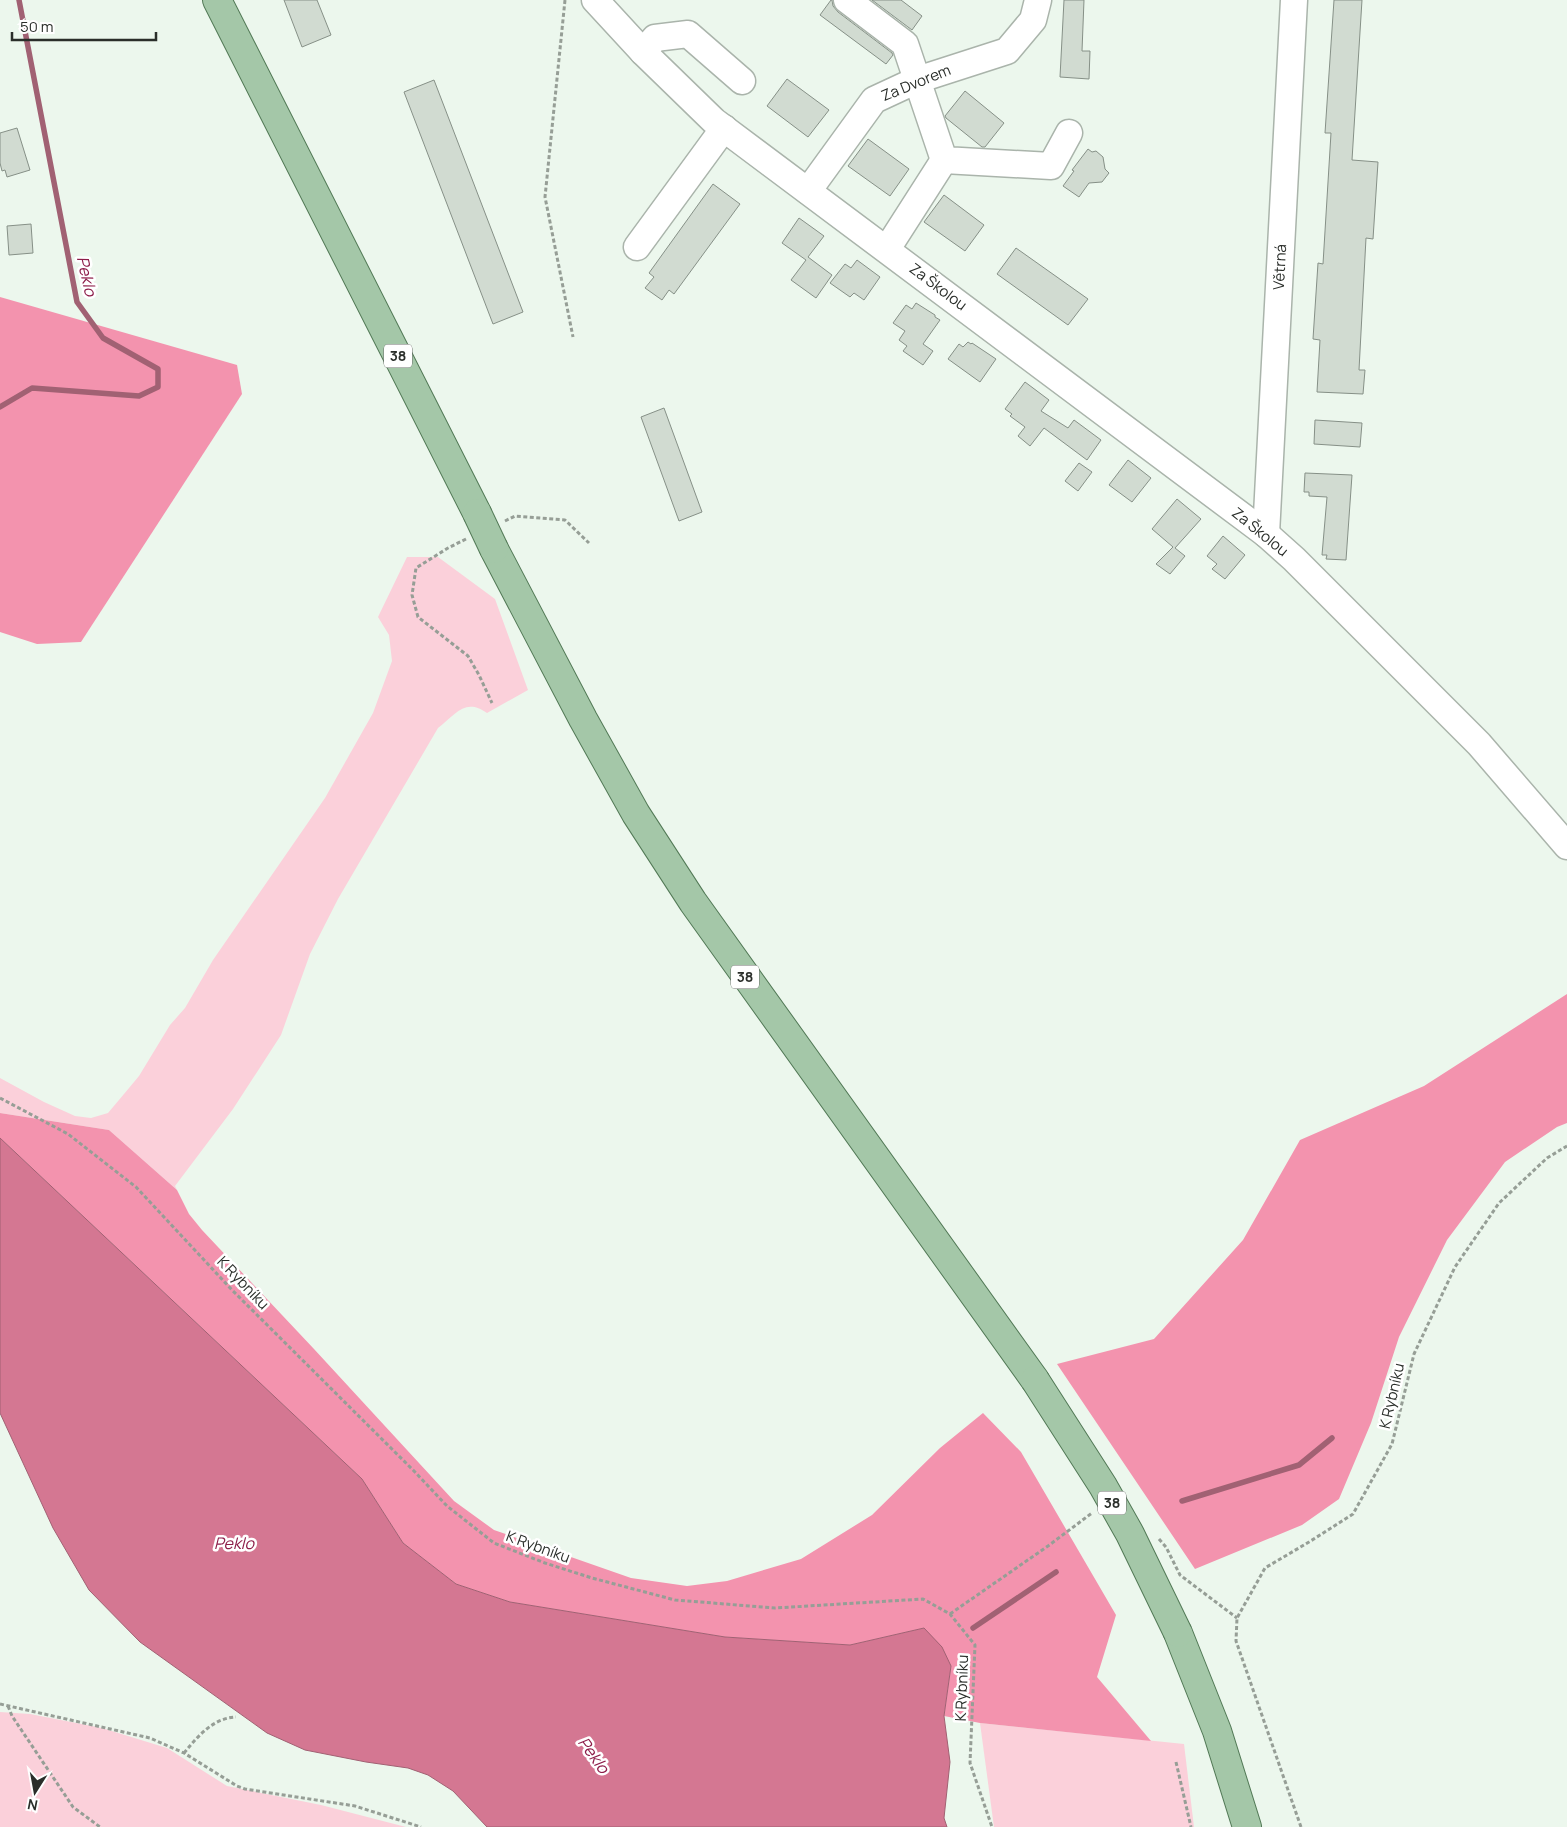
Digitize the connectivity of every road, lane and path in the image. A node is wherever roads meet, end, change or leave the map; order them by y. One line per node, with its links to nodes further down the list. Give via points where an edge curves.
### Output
1 (217, 0): 17 (main road, 38)
2 (565, 0): 16 (path, via 545,197)
3 (595, 0): 7 (street, Za Školou)
4 (847, 0): 9 (street, via 905,44)
5 (1038, 0): 9 (street, Za Dvorem, via 1033,20 1007,51)
6 (1294, 0): 18 (street, Větrná)
7 (643, 52): 8 (street, via 655,38 688,34); 10 (street, Za Školou)
8 (742, 80)
9 (918, 80): 12 (street); 13 (street, Za Dvorem, via 874,100)
10 (724, 128): 13 (street, Za Školou); 14 (street)
11 (1068, 133): 12 (street, via 1051,166)
12 (944, 160): 15 (street)
13 (808, 191): 15 (street, Za Školou)
14 (637, 247)
15 (887, 249): 18 (street, Za Školou)
16 (572, 337)
17 (486, 530): 19 (path, via 515,516 565,520); 20 (path, via 416,568 412,596 418,617 468,656); 37 (main road, 38, bridge, via 636,814 747,980 1035,1380 1077,1444 1125,1526 1178,1633 1217,1732)
18 (1266, 534): 21 (street, Za Školou, via 1479,744)
19 (589, 542)
20 (492, 703)
21 (1567, 846)
22 (0, 1098): 26 (path, K Rybníku, via 68,1134 136,1187 232,1290 447,1506 494,1543 592,1578 674,1600 775,1608 923,1599)
23 (1567, 1146): 27 (path, K Rybníku, via 1547,1158 1498,1203 1455,1267 1414,1354 1392,1444 1353,1514 1265,1568)
24 (1095, 1510): 26 (path)
25 (1154, 1533): 27 (path, via 1166,1547 1180,1575)
26 (950, 1614): 35 (path, K Rybníku, via 975,1645 970,1763)
27 (1236, 1618): 38 (path, via 1236,1641)
28 (0, 1704): 29 (path)
29 (8, 1705): 31 (path, via 150,1738); 33 (path, via 12,1716 73,1807)
30 (236, 1717): 31 (path, via 228,1717 207,1728)
31 (184, 1753): 34 (path, via 245,1789 355,1806)
32 (1176, 1762): 36 (path)
33 (100, 1827)
34 (421, 1827)
35 (992, 1827)
36 (1191, 1827)
37 (1246, 1827)
38 (1301, 1827)

